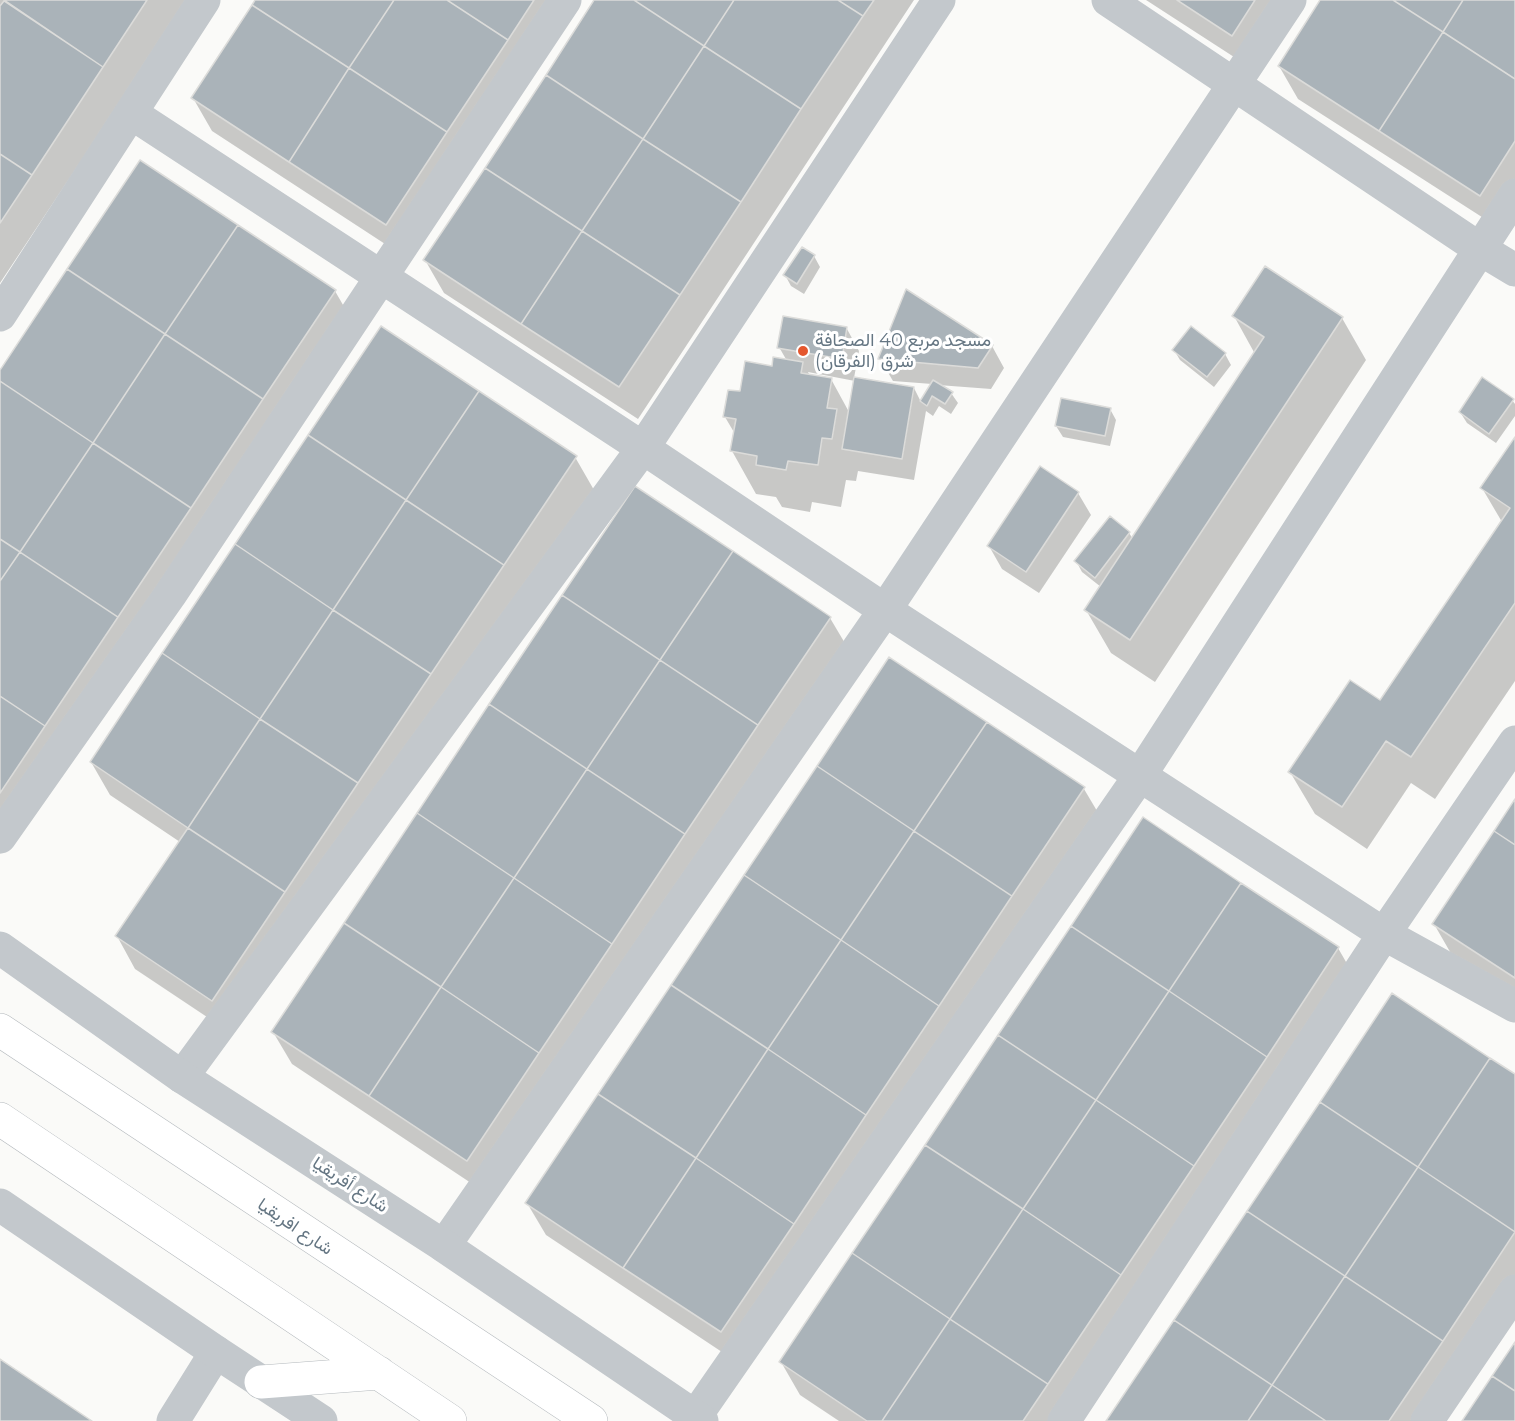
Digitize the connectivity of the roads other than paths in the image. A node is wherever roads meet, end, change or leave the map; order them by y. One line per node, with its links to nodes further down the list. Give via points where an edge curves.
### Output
1 (204, 0): 7 (street)
2 (565, 0): 11 (street)
3 (939, 0): 13 (street)
4 (1108, 0): 6 (street)
5 (1290, 0): 6 (street)
6 (1235, 85): 9 (street); 14 (street)
7 (131, 113): 11 (street); 12 (street)
8 (1515, 195): 9 (street)
9 (1480, 249): 10 (street); 16 (street)
10 (1515, 270)
11 (382, 276): 13 (street); 17 (street, via 170,595)
12 (0, 315)
13 (643, 448): 14 (street); 22 (street)
14 (885, 610): 16 (street); 25 (street)
15 (1515, 742): 18 (street)
16 (1141, 774): 18 (street); 30 (street)
17 (0, 837)
18 (1384, 934): 20 (street); 35 (street)
19 (0, 948): 22 (street, شارع أفريقيا)
20 (1515, 1006)
21 (0, 1030): 34 (highway, شارع افريقيا)
22 (182, 1077): 25 (street, شارع أفريقيا)
23 (0, 1119): 28 (highway)
24 (0, 1205): 27 (street)
25 (444, 1246): 30 (street, شارع أفريقيا)
26 (1515, 1291): 36 (street)
27 (216, 1352): 29 (street); 31 (street)
28 (379, 1373): 29 (highway); 33 (highway)
29 (261, 1382): 32 (street)
30 (698, 1419)
31 (173, 1421)
32 (321, 1421)
33 (450, 1421)
34 (591, 1421)
35 (1064, 1421)
36 (1427, 1421)

